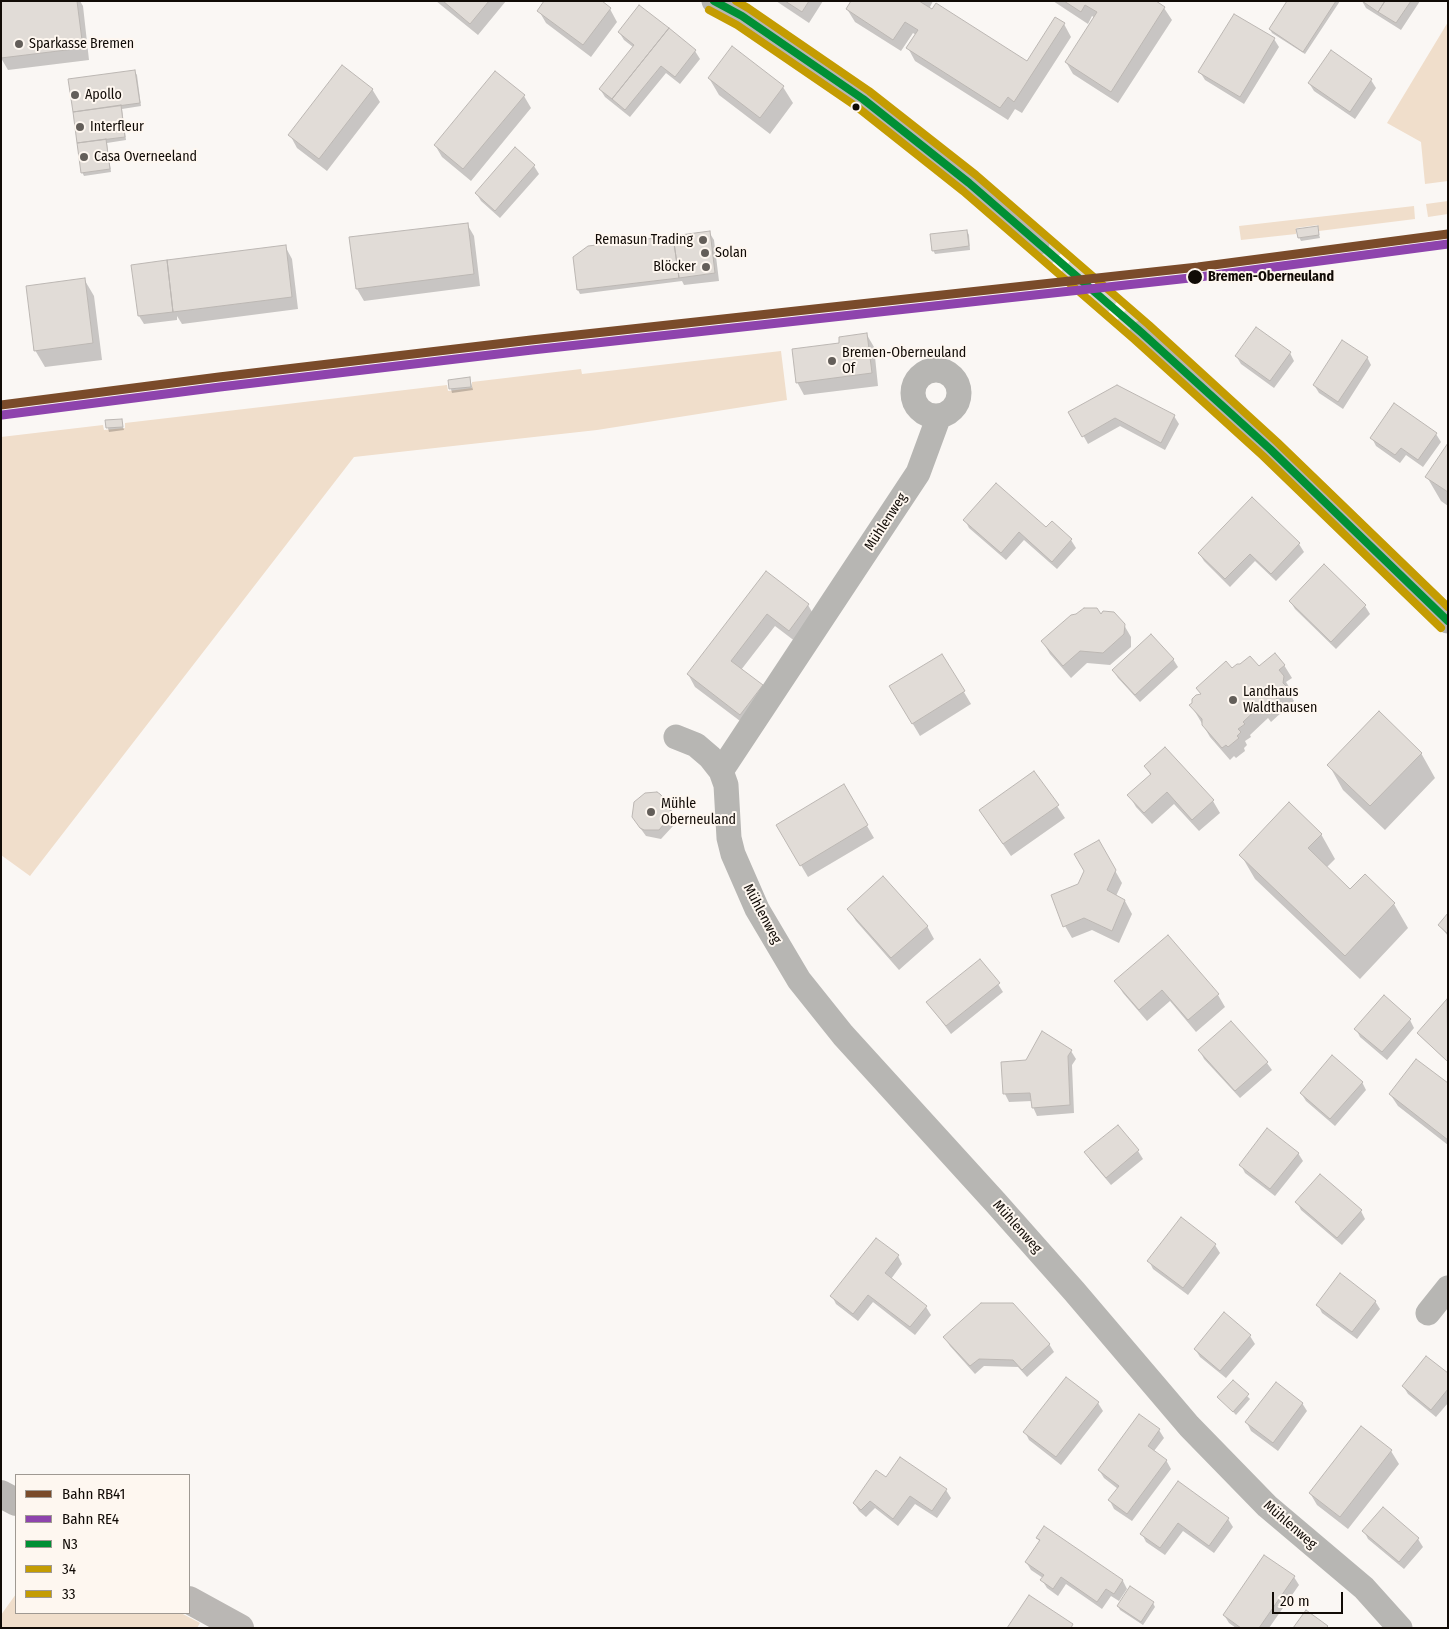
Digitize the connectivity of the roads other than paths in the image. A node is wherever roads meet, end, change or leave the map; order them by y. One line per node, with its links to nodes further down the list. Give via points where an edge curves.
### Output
1 (714, 1): 2 (street, via 742,16 886,116)
2 (1037, 243)
3 (1142, 333): 5 (street, via 1284,462)
4 (938, 416): 7 (street, Mühlenweg, via 918,473)
5 (1448, 621)
6 (676, 736): 7 (street, Mühlenweg, via 696,745)
7 (721, 772): 14 (street, Mühlenweg, via 726,786 733,854 757,909 810,994 843,1035 1074,1290 1189,1426 1268,1506 1364,1588)
8 (1448, 1288): 9 (street)
9 (1428, 1313)
10 (1, 1494): 11 (main road)
11 (15, 1501)
12 (190, 1601): 13 (main road)
13 (240, 1628)
14 (1400, 1628)

